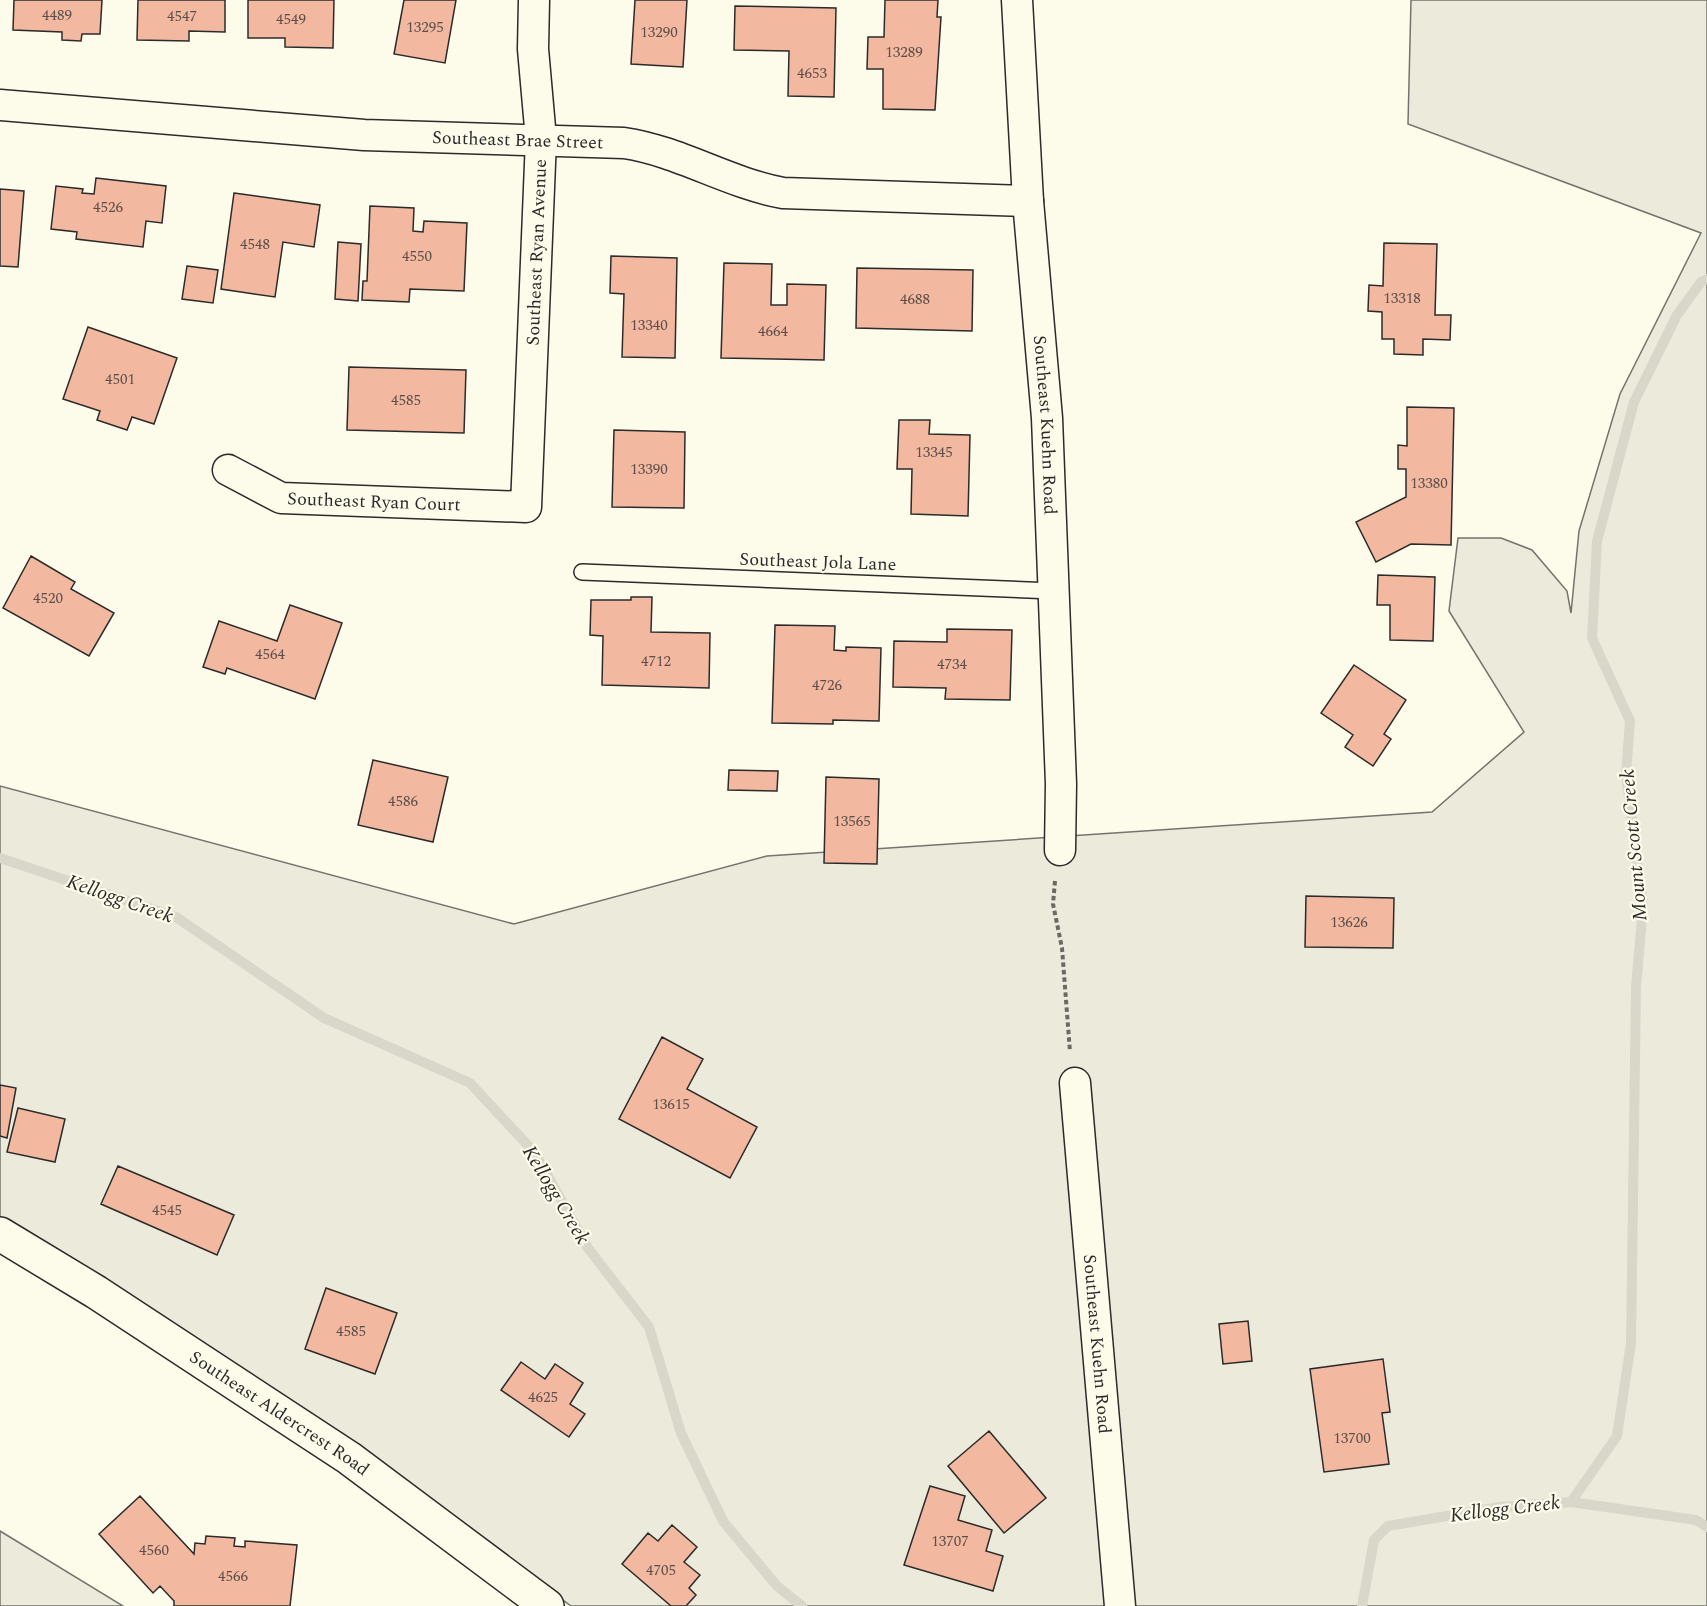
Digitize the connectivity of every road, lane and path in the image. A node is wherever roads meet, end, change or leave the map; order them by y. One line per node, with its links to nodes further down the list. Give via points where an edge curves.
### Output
1 (534, 0): 4 (street, Southeast Ryan Avenue, via 533,49)
2 (1017, 0): 5 (street, Southeast Kuehn Road)
3 (0, 105): 4 (street, Southeast Brae Street, via 364,135)
4 (541, 139): 5 (street, Southeast Brae Street, via 649,147 752,187 783,193); 7 (street, Southeast Ryan Avenue)
5 (1028, 201): 9 (street, Southeast Kuehn Road, via 1047,418)
6 (228, 470): 7 (street, Southeast Ryan Court, via 281,498)
7 (526, 507)
8 (582, 572): 9 (lane, Southeast Jola Lane)
9 (1053, 591): 10 (street, Southeast Kuehn Road)
10 (1060, 850): 11 (path, via 1053,904 1062,948)
11 (1075, 1083): 14 (street, Southeast Kuehn Road)
12 (0, 1234): 13 (street, Southeast Aldercrest Road, via 96,1292 348,1458)
13 (546, 1606)
14 (1120, 1606)

